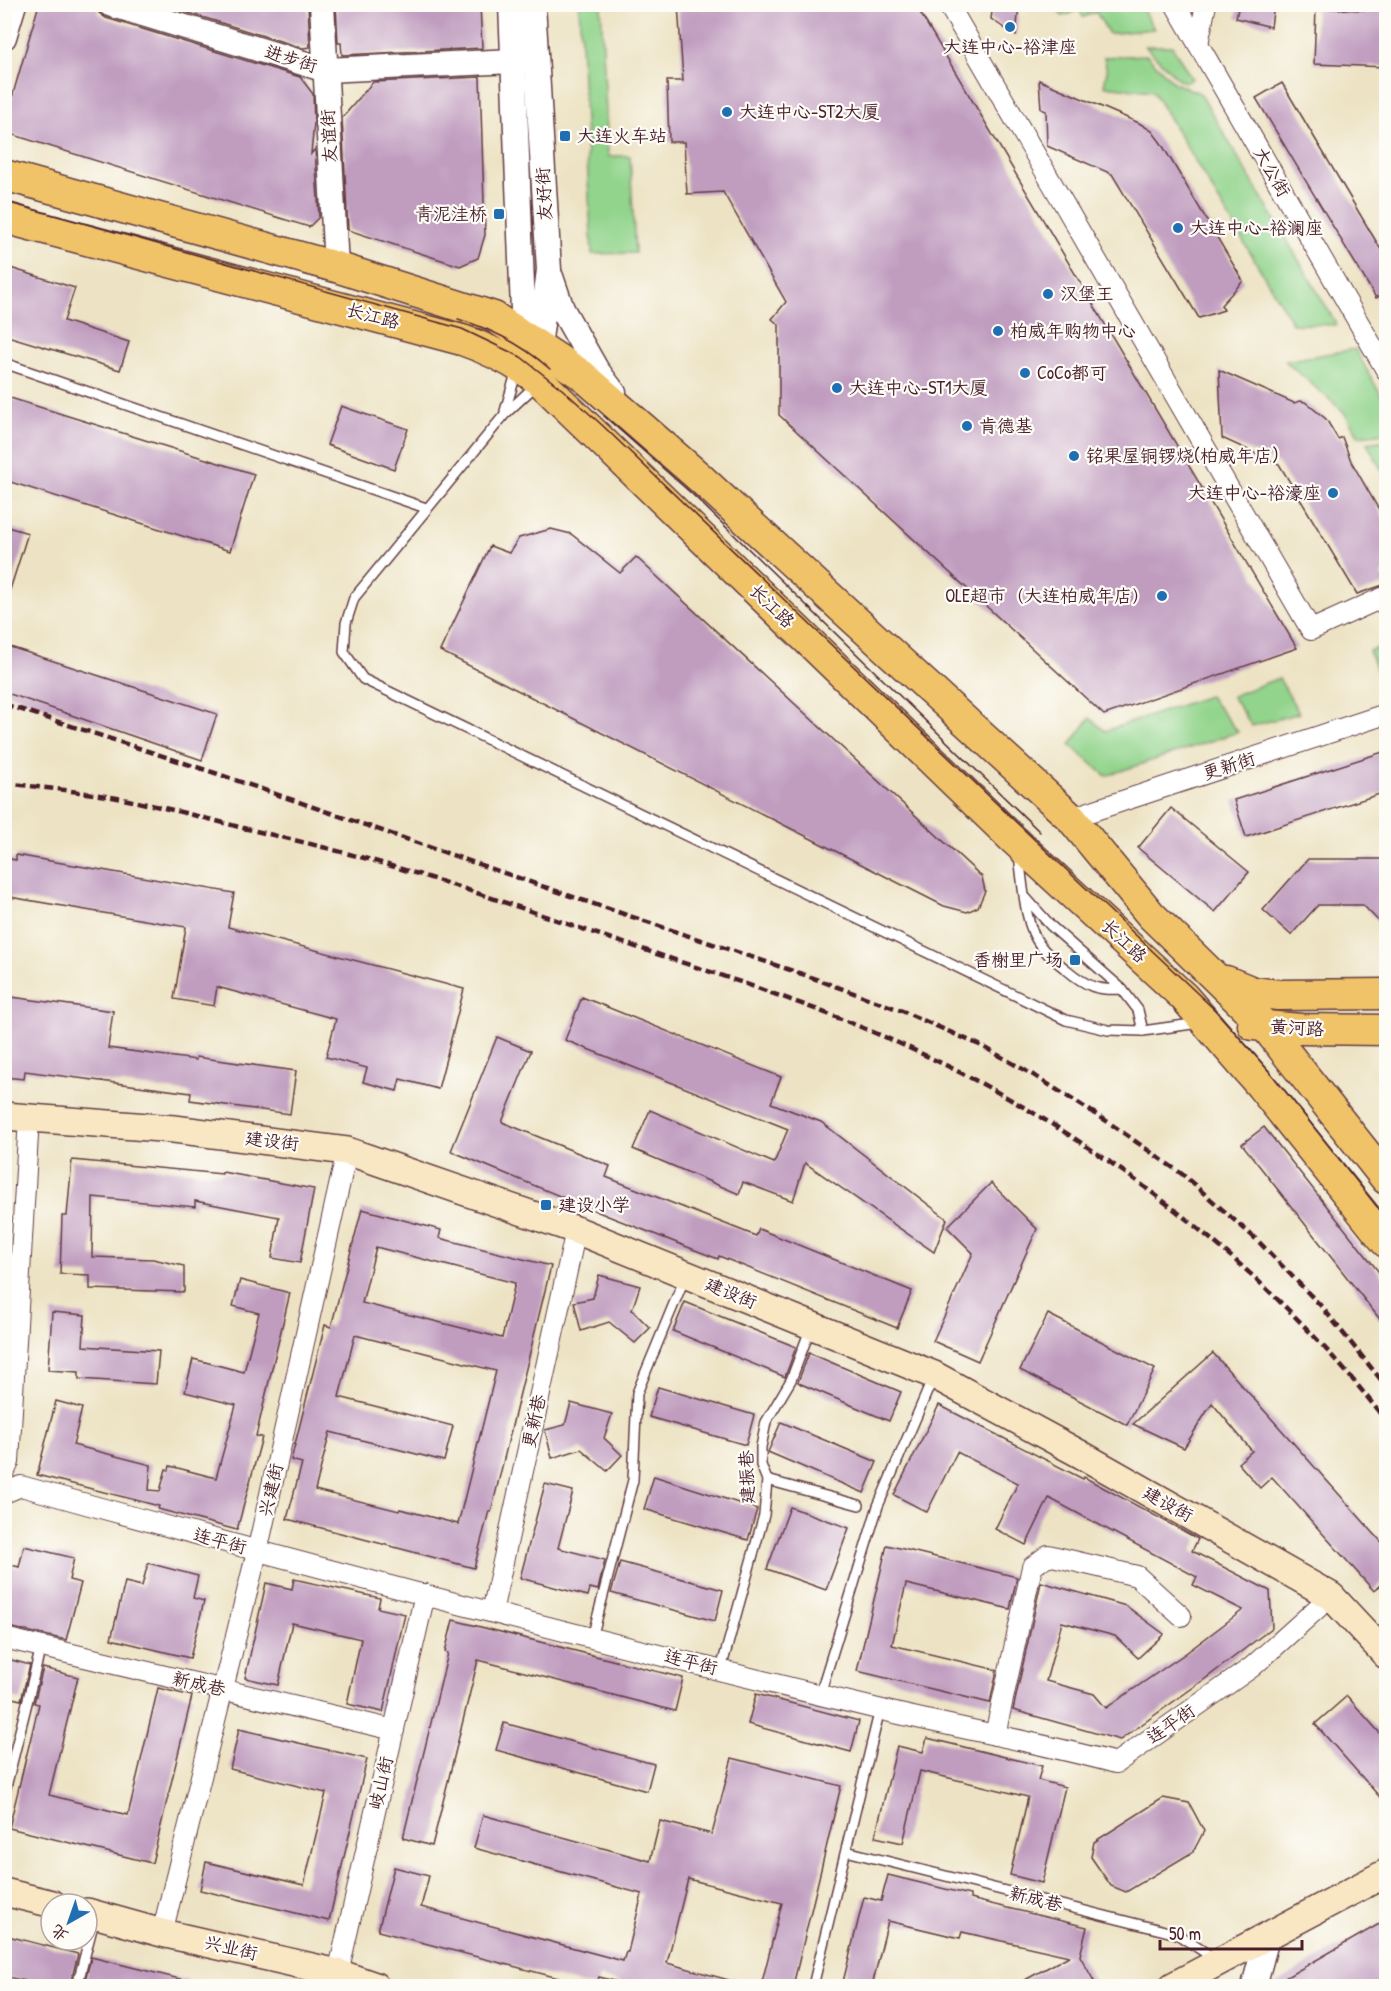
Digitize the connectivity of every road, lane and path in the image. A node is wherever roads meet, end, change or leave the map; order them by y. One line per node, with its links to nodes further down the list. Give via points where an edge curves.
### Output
1 (14, 4): 9 (street)
2 (110, 4): 12 (street, 进步街)
3 (322, 4): 12 (street, 友谊街)
4 (511, 4): 11 (street, 友好街)
5 (533, 4): 16 (street, 友好街)
6 (948, 4): 24 (street, via 1311,630)
7 (1175, 4): 10 (street, 大公街)
8 (1206, 4): 10 (street)
9 (4, 37)
10 (1198, 45): 18 (street, 大公街)
11 (513, 61): 12 (street, 进步街); 17 (street, 友好街)
12 (326, 70): 15 (street, 友谊街)
13 (4, 175): 15 (main road, 长江路)
14 (4, 218): 20 (main road, 长江路, via 462,340)
15 (336, 267): 17 (main road, 长江路, via 494,317)
16 (549, 270): 17 (street, 友好街); 22 (street, via 561,309 596,369)
17 (532, 340): 20 (street, 友好街, via 536,368); 22 (main road, 长江路)
18 (1384, 361)
19 (4, 363): 23 (lane)
20 (529, 374): 21 (lane); 21 (lane); 27 (main road, 长江路)
21 (505, 414): 23 (lane)
22 (630, 414): 26 (main road, 长江路)
23 (426, 508): 35 (lane, via 354,598 346,623 344,652 363,679 1066,1020)
24 (1386, 596)
25 (1386, 714): 26 (street, 更新街)
26 (1071, 818): 29 (main road, 长江路, via 1151,915)
27 (1012, 838): 28 (lane, via 1019,855); 32 (main road, 长江路)
28 (1025, 897): 30 (lane, via 1051,926); 30 (lane, via 1029,922 1039,945 1091,987)
29 (1218, 978): 31 (main road, 黄河路, via 1253,992 1278,995); 33 (main road, 长江路)
30 (1122, 989): 35 (lane, via 1138,1010)
31 (1386, 994)
32 (1208, 1022): 33 (main road, 黄河路); 35 (lane); 40 (main road, 长江路)
33 (1265, 1026): 34 (main road, 黄河路); 38 (main road, 长江路)
34 (1386, 1030)
35 (1143, 1031)
36 (17, 1117): 37 (main road, 建设街, via 174,1129); 44 (street, via 9,1462)
37 (347, 1150): 39 (main road, 建设街); 48 (street, 兴建街)
38 (1386, 1179)
39 (576, 1230): 41 (main road, 建设街); 51 (street, 更新巷)
40 (1386, 1242)
41 (686, 1275): 42 (main road, 建设街); 54 (lane, via 637,1393 633,1480)
42 (811, 1325): 43 (main road, 建设街); 45 (lane, 建振巷, via 791,1380 766,1422 761,1465)
43 (934, 1375): 50 (main road, 建设街); 59 (lane, via 878,1506)
44 (4, 1473)
45 (767, 1480): 47 (lane); 57 (lane, 建振巷, via 764,1515)
46 (4, 1493): 48 (street, 连平街, via 21,1486)
47 (859, 1505)
48 (257, 1552): 49 (street, 连平街); 58 (street, 兴建街)
49 (425, 1594): 51 (street, 连平街); 61 (street, 岐山街)
50 (1331, 1596): 56 (main road, 建设街); 62 (street, 连平街, via 1252,1667 1116,1763)
51 (492, 1612): 54 (street, 连平街)
52 (1181, 1617): 62 (street, via 1137,1576 1047,1556 1032,1567)
53 (4, 1638): 55 (street, 新成巷)
54 (592, 1638): 57 (street, 连平街)
55 (41, 1647): 58 (street, 新成巷); 63 (lane)
56 (1386, 1655)
57 (721, 1669): 59 (street, 连平街)
58 (223, 1689): 61 (street, 新成巷); 69 (street, 兴建街)
59 (820, 1694): 60 (street, 连平街)
60 (880, 1709): 62 (street, 连平街); 64 (lane)
61 (394, 1730): 73 (street, 岐山街)
62 (995, 1735)
63 (4, 1795)
64 (846, 1851): 72 (lane, 新成巷, via 1177,1934); 77 (lane)
65 (1386, 1873): 70 (main road)
66 (4, 1892): 67 (main road)
67 (39, 1901)
68 (99, 1915): 69 (main road, 兴业街)
69 (162, 1933): 73 (main road, 兴业街)
70 (1267, 1938): 72 (main road); 78 (street)
71 (84, 1952): 75 (lane)
72 (1220, 1962): 74 (main road)
73 (338, 1972): 76 (main road, 兴业街)
74 (1184, 1983)
75 (77, 1986)
76 (375, 1986)
77 (813, 1986)
78 (1254, 1986)

